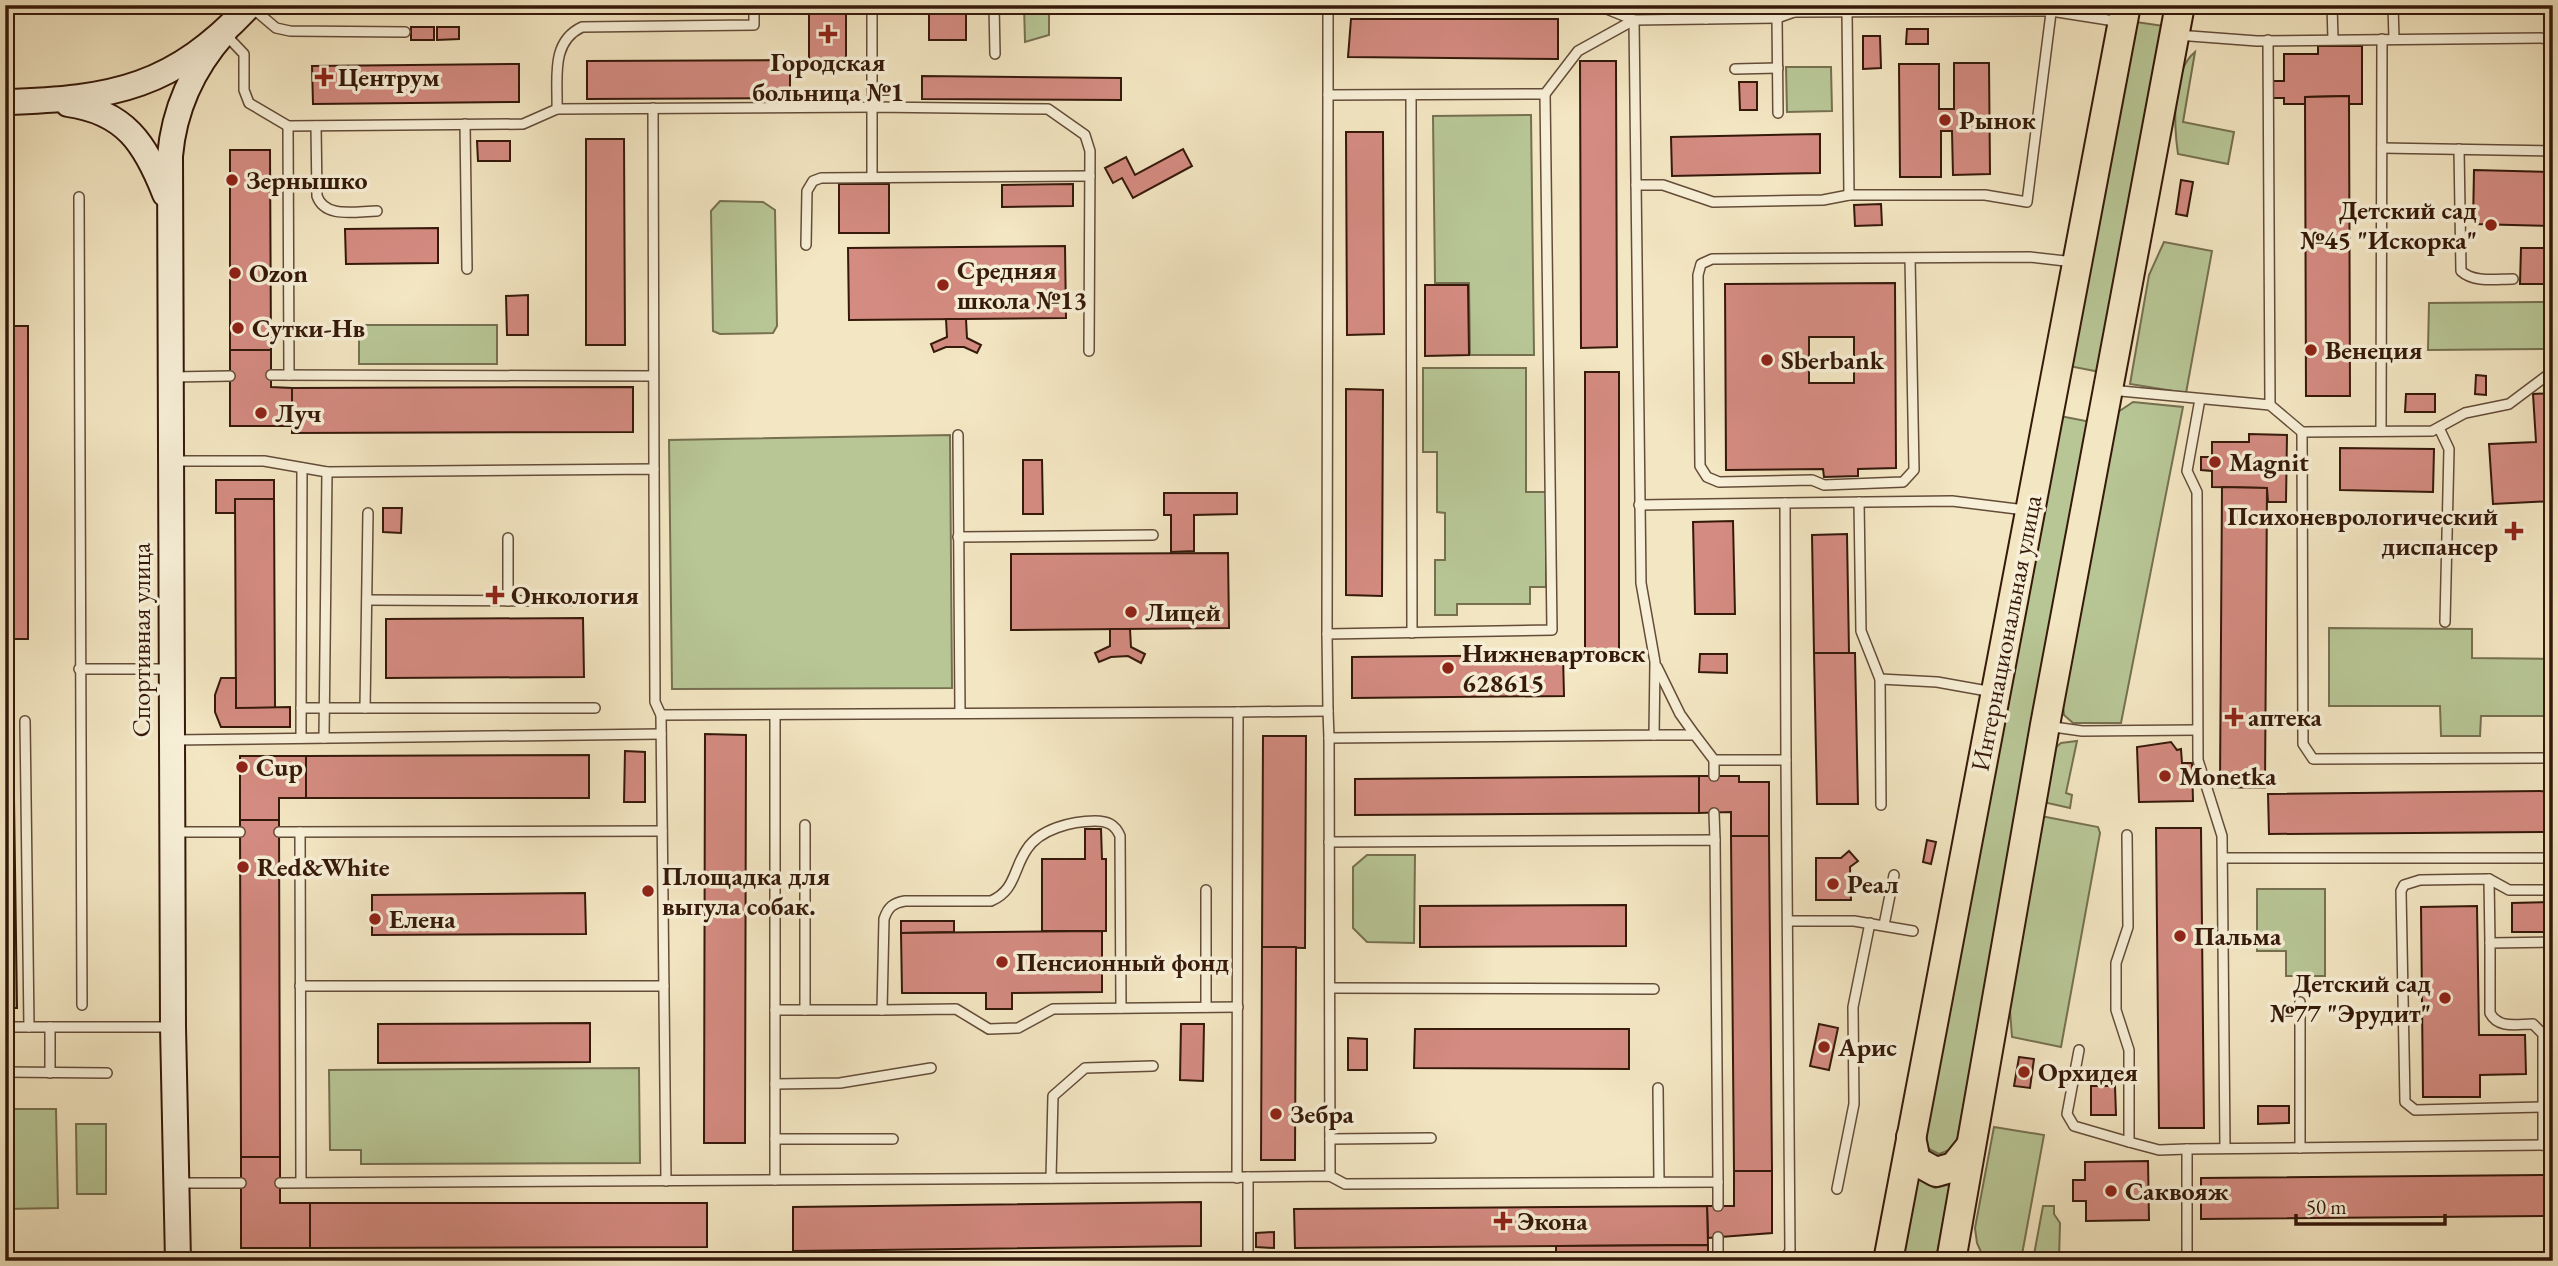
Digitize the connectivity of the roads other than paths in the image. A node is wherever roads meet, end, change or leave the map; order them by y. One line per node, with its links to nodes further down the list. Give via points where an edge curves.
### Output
1 (250, 5): 18 (lane, via 276,28 290,32); 19 (street)
2 (754, 5): 36 (lane, via 754,26 582,27 571,32 558,54)
3 (872, 5): 34 (lane)
4 (994, 5): 26 (lane)
5 (1328, 5): 30 (lane)
6 (1597, 5): 17 (lane)
7 (1706, 5): 16 (lane)
8 (2180, 5): 20 (main road, Интернациональная улица)
9 (2332, 5): 23 (lane)
10 (2393, 5): 21 (lane)
11 (2051, 8): 13 (lane); 14 (lane); 47 (lane, via 2027,202 1985,195)
12 (1794, 9): 13 (lane); 15 (lane)
13 (1847, 13): 47 (lane)
14 (2124, 14): 53 (main road, Интернациональная улица)
15 (1777, 18): 16 (lane); 27 (lane)
16 (1706, 19): 17 (lane)
17 (1634, 20): 29 (lane, via 1578,51); 46 (lane)
18 (405, 32)
19 (224, 33): 32 (street, via 180,67 139,86); 40 (lane, via 244,54 244,90 249,103); 49 (street, Спортивная улица, via 195,74 176,118)
20 (2174, 35): 25 (lane); 63 (main road, Интернациональная улица)
21 (2394, 38): 22 (lane); 24 (lane)
22 (2553, 38)
23 (2333, 39): 24 (lane); 25 (lane)
24 (2382, 39): 41 (lane)
25 (2269, 40): 65 (lane)
26 (995, 54)
27 (1778, 68): 28 (lane); 37 (lane)
28 (1735, 69)
29 (1545, 94): 31 (lane); 86 (lane, via 1552,630)
30 (1328, 95): 31 (lane); 87 (lane)
31 (1411, 95): 86 (lane)
32 (43, 101): 33 (street); 49 (street, via 99,110 118,121 149,158)
33 (5, 102)
34 (872, 107): 35 (lane); 44 (lane, via 1048,109 1085,135 1090,145); 45 (lane)
35 (653, 108): 36 (lane); 61 (lane)
36 (557, 109): 38 (lane, via 523,124)
37 (1778, 113)
38 (466, 124): 39 (lane); 54 (lane)
39 (316, 125): 40 (lane); 50 (lane, via 321,206 328,211)
40 (288, 126): 59 (lane)
41 (2382, 148): 42 (lane); 67 (lane)
42 (2459, 149): 43 (lane); 55 (lane, via 2461,271 2477,279)
43 (2553, 151)
44 (1090, 176): 45 (lane); 56 (lane)
45 (872, 177): 51 (lane, via 813,181 807,191)
46 (1636, 185): 47 (lane, via 1663,185 1713,202 1823,200); 76 (lane)
47 (1849, 195)
48 (79, 197): 89 (lane)
49 (168, 201): 62 (street, Спортивная улица)
50 (377, 211)
51 (806, 245)
52 (1910, 258): 52 (lane, via 1914,470 1910,476 1903,482 1824,485 1812,480 1719,482 1707,477 1700,466 1701,264 1713,259); 53 (lane, via 2030,257)
53 (2076, 262): 77 (main road, Интернациональная улица)
54 (467, 269)
55 (2513, 279)
56 (1089, 351)
57 (2553, 371): 66 (lane, via 2509,404 2465,413)
58 (271, 375): 59 (lane)
59 (289, 375): 61 (lane)
60 (230, 376): 62 (lane)
61 (653, 376): 72 (lane)
62 (169, 377): 70 (street, Спортивная улица)
63 (2108, 390): 64 (lane); 103 (main road, Интернациональная улица)
64 (2200, 399): 65 (lane); 104 (lane, via 2186,471 2197,492)
65 (2270, 405): 68 (lane)
66 (2440, 430): 67 (lane); 85 (lane, via 2449,449)
67 (2381, 431): 68 (lane)
68 (2302, 432): 112 (lane, via 2302,744 2313,759)
69 (958, 435): 80 (lane)
70 (170, 461): 71 (lane, via 264,461); 90 (street, Спортивная улица)
71 (302, 468): 73 (lane); 93 (lane)
72 (654, 469): 73 (lane); 100 (lane, via 655,702)
73 (327, 472): 94 (lane)
74 (1859, 502): 75 (lane); 77 (lane, via 1963,502); 91 (lane, via 1861,631)
75 (1785, 503): 76 (lane); 114 (lane)
76 (1639, 505): 88 (lane, via 1641,583)
77 (2028, 510): 92 (main road, Интернациональная улица)
78 (368, 513): 82 (lane)
79 (1153, 535): 80 (lane)
80 (958, 537): 99 (lane)
81 (508, 538): 83 (lane)
82 (367, 600): 83 (lane); 95 (lane)
83 (508, 601): 84 (lane)
84 (592, 601)
85 (2445, 622)
86 (1412, 633): 87 (lane)
87 (1327, 634): 97 (lane)
88 (1655, 662): 106 (lane); 107 (lane)
89 (79, 669): 90 (lane); 144 (lane)
90 (171, 669): 111 (street, Спортивная улица)
91 (1880, 679): 92 (lane); 116 (lane)
92 (1995, 692): 164 (main road, Интернациональная улица)
93 (301, 708): 94 (lane); 108 (lane)
94 (325, 708): 95 (lane); 109 (lane)
95 (365, 708): 96 (lane)
96 (595, 708)
97 (1328, 711): 98 (lane); 110 (lane)
98 (1238, 712): 99 (lane); 146 (lane)
99 (960, 713): 101 (lane)
100 (661, 715): 101 (lane); 105 (lane)
101 (775, 715): 148 (lane)
102 (25, 721): 152 (lane)
103 (2045, 725): 104 (lane, via 2082,731); 171 (main road, Интернациональная улица)
104 (2197, 730): 128 (lane, via 2202,780 2219,818)
105 (661, 734): 109 (lane); 119 (lane)
106 (1654, 735): 107 (lane); 110 (lane)
107 (1695, 735): 113 (lane)
108 (301, 738): 109 (lane); 111 (lane)
109 (324, 738)
110 (1329, 738): 126 (lane)
111 (172, 740): 120 (street, Спортивная улица)
112 (2553, 758)
113 (1714, 760): 114 (lane); 115 (lane)
114 (1786, 760): 133 (lane)
115 (1714, 776)
116 (1881, 805)
117 (1714, 813): 125 (lane)
118 (805, 825): 149 (lane)
119 (662, 831): 123 (lane); 140 (lane)
120 (172, 832): 121 (lane); 154 (street, Спортивная улица)
121 (240, 832)
122 (279, 832): 123 (lane)
123 (300, 832): 139 (lane)
124 (2127, 835): 169 (lane, via 2128,927 2116,963 2116,1010 2129,1050)
125 (1714, 840): 126 (lane); 184 (lane)
126 (1329, 842): 141 (lane)
127 (2553, 858): 128 (lane)
128 (2223, 859): 172 (lane)
129 (1894, 875): 135 (lane)
130 (2489, 879): 132 (lane, via 2509,890); 138 (lane); 163 (lane, via 2420,880 2404,885 2401,891 2403,1095 2416,1110)
131 (1206, 890): 145 (lane)
132 (2553, 890)
133 (1788, 921): 134 (lane); 193 (lane, via 1790,1251)
134 (1870, 923): 135 (lane); 187 (lane, via 1853,1007 1854,1104)
135 (1884, 925): 136 (lane)
136 (1913, 931)
137 (2553, 942): 138 (lane)
138 (2490, 943): 163 (lane, via 2493,1020 2533,1024 2543,1034)
139 (300, 986): 140 (lane); 182 (lane)
140 (664, 986): 180 (lane)
141 (1330, 988): 142 (lane); 168 (lane)
142 (1654, 989)
143 (2300, 1002): 173 (lane)
144 (82, 1005)
145 (1206, 1007): 146 (lane); 147 (lane)
146 (1238, 1007): 178 (lane)
147 (1121, 1008): 150 (lane, via 1053,1009 1018,1028 989,1029 956,1009); 150 (lane, via 1120,836 1105,821 1086,821 1067,823 1028,846 1012,885 991,901 905,901 887,909)
148 (775, 1010): 149 (lane); 161 (lane)
149 (805, 1010): 150 (lane)
150 (882, 1010)
151 (11, 1027): 152 (lane)
152 (29, 1027): 153 (lane)
153 (50, 1027): 154 (lane); 159 (lane)
154 (173, 1027): 185 (street, Спортивная улица)
155 (2078, 1050): 169 (lane, via 2069,1121)
156 (1153, 1066): 177 (lane, via 1085,1068 1053,1096)
157 (931, 1068): 161 (lane, via 840,1083)
158 (5, 1072): 159 (lane)
159 (50, 1073): 160 (lane)
160 (107, 1073)
161 (775, 1084): 166 (lane)
162 (1658, 1088): 183 (lane)
163 (2543, 1107): 170 (lane)
164 (1911, 1134): 171 (main road, via 1916,1161 1936,1172 1954,1167); 194 (main road, Интернациональная улица)
165 (1432, 1138): 168 (lane)
166 (775, 1139): 167 (lane); 179 (lane)
167 (893, 1139)
168 (1330, 1139): 175 (lane)
169 (2129, 1142): 174 (lane, via 2159,1150)
170 (2548, 1145): 173 (lane)
171 (1970, 1147): 195 (main road, Интернациональная улица)
172 (2225, 1148): 173 (lane); 174 (lane)
173 (2300, 1148)
174 (2187, 1149): 196 (lane)
175 (1330, 1176): 176 (lane); 183 (lane, via 1345,1184)
176 (1248, 1177): 178 (lane); 191 (lane)
177 (1051, 1178): 178 (lane); 179 (lane)
178 (1237, 1178)
179 (775, 1180): 180 (lane)
180 (666, 1181): 182 (lane)
181 (280, 1182): 182 (lane)
182 (301, 1182)
183 (1659, 1182): 184 (lane)
184 (1718, 1182): 188 (lane)
185 (176, 1183): 186 (lane); 190 (street, Спортивная улица)
186 (241, 1183)
187 (1838, 1189)
188 (1718, 1206)
189 (1718, 1237): 192 (lane)
190 (178, 1261)
191 (1248, 1261)
192 (1718, 1261)
193 (1783, 1261)
194 (1888, 1261)
195 (1951, 1261)
196 (2187, 1261)

